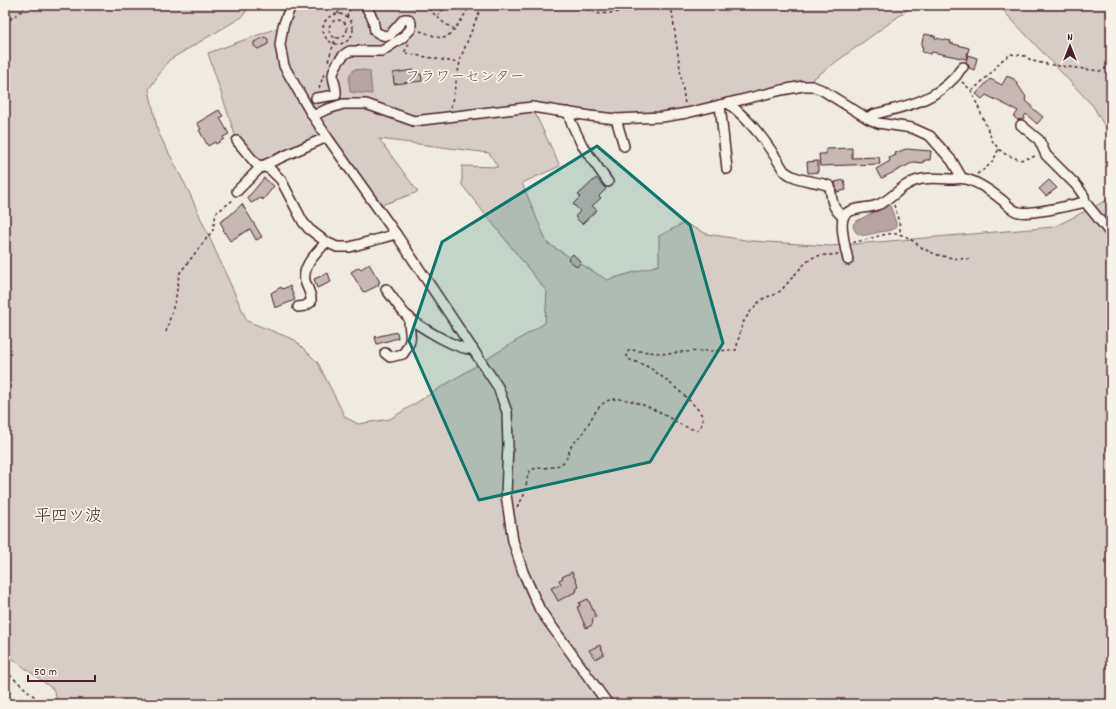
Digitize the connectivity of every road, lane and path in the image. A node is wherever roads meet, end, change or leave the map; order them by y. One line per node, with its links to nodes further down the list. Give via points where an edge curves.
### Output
1 (24, 5): 18 (path, via 23,10)
2 (291, 5): 35 (street, via 283,26 280,45 284,66)
3 (340, 5): 14 (path)
4 (351, 5): 16 (path)
5 (365, 5): 31 (street, via 373,19 375,31 379,34 390,35 404,19 411,23 411,29 382,51 346,53 333,75 336,95)
6 (411, 5): 15 (path)
7 (424, 5): 17 (path)
8 (446, 5): 17 (path)
9 (470, 5): 21 (path)
10 (482, 5): 27 (path)
11 (575, 5): 13 (path, via 600,14)
12 (681, 5): 13 (path)
13 (671, 6): 34 (path)
14 (338, 14): 16 (path); 19 (path, via 329,16)
15 (415, 15)
16 (347, 16): 24 (path, via 353,24)
17 (438, 16): 21 (path)
18 (5, 23)
19 (323, 24): 20 (path); 24 (path, via 323,34 326,40 332,43 344,43)
20 (329, 27): 23 (path, via 330,33 336,37 341,37); 23 (path, via 334,21 341,21 346,26)
21 (454, 29): 22 (path, via 442,38)
22 (417, 30)
23 (346, 32): 24 (path)
24 (352, 34)
25 (411, 42): 27 (path, via 404,53)
26 (1111, 59): 30 (path, via 1104,70 1100,71 1052,65 1011,54)
27 (460, 63): 36 (path)
28 (962, 67): 37 (street, via 956,76 927,98)
29 (962, 81): 30 (path)
30 (972, 91): 43 (path, via 993,142)
31 (316, 98)
32 (724, 104): 34 (street); 37 (street, via 796,87 812,86); 46 (street); 52 (street, via 741,114 754,127 789,175 830,186 832,206)
33 (568, 112): 36 (street, via 532,106); 38 (street); 48 (street, via 582,145)
34 (686, 113): 38 (street)
35 (313, 116): 36 (street, via 343,104 366,104 414,121); 40 (street)
36 (450, 117)
37 (867, 118): 47 (street, via 878,123 912,128 930,136)
38 (616, 119): 42 (street)
39 (1021, 125): 44 (street, via 1039,140)
40 (327, 137): 45 (street); 53 (street)
41 (237, 141): 45 (street, via 256,164)
42 (624, 146)
43 (998, 148): 44 (path, via 1020,160); 47 (path, via 989,167)
44 (1045, 152): 51 (street, via 1077,186)
45 (262, 166): 49 (street); 56 (street, via 270,169 281,180 303,222 309,230)
46 (727, 169)
47 (965, 179): 50 (street, via 927,177 903,187); 51 (street, via 1021,212)
48 (608, 182)
49 (237, 191): 62 (path, via 234,199 216,213 213,230 179,274 176,297)
50 (892, 196): 52 (street, via 873,207 850,211); 54 (path)
51 (1085, 202): 55 (street)
52 (843, 217): 57 (street)
53 (396, 234): 56 (street, via 350,247 337,247); 63 (street)
54 (900, 234): 57 (path, via 859,242); 58 (path, via 937,255)
55 (1111, 234)
56 (326, 242): 60 (street, via 305,271 311,302)
57 (847, 251): 65 (path, via 811,258 778,293 763,298 743,324 736,350 668,354 630,350 626,353 628,358 640,362 663,378 699,410 703,418 702,425 698,430 688,429 662,414 632,402 611,399 604,402 596,410 565,460 555,467 531,470 525,493)
58 (972, 259)
59 (386, 289): 61 (street)
60 (298, 307)
61 (409, 317): 63 (street, via 458,347); 64 (street, via 412,336 410,344 403,354 390,357)
62 (166, 332)
63 (473, 349): 65 (street, via 498,386 507,412 506,495)
64 (385, 353)
65 (510, 519): 68 (street, via 513,541 523,572 540,610)
66 (5, 671): 67 (path)
67 (43, 704)
68 (608, 704)

